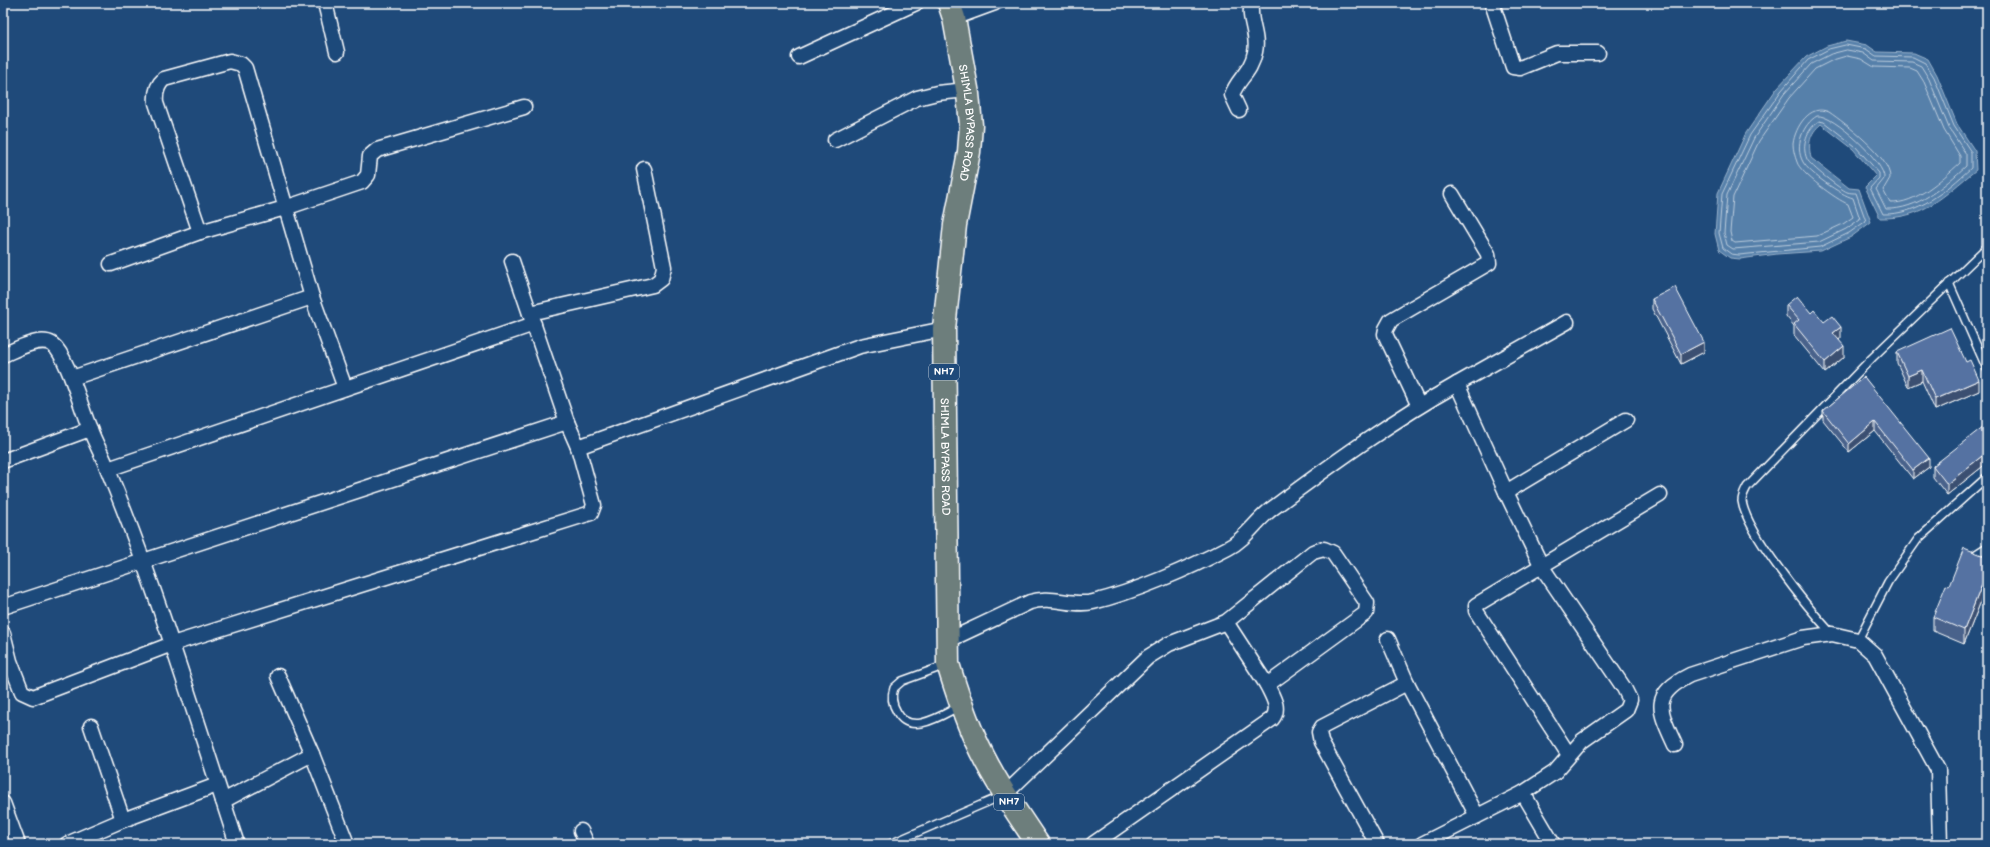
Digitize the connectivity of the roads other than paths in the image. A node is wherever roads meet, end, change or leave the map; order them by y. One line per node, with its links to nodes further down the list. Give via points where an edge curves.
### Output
1 (326, 3): 7 (street)
2 (916, 3): 9 (street)
3 (995, 3): 6 (street)
4 (1252, 3): 12 (street, via 1250,12 1256,36 1255,51 1252,65 1232,95)
5 (1492, 3): 8 (street, via 1511,65 1516,68 1557,53)
6 (952, 11): 10 (highway, SHIMLA BYPASS ROAD / NH7)
7 (337, 52)
8 (1598, 54)
9 (799, 56)
10 (967, 90): 13 (street, via 917,98); 25 (highway, SHIMLA BYPASS ROAD / NH7, via 971,125 969,152 955,225)
11 (524, 108): 16 (street, via 377,150 370,156 370,170 362,182)
12 (1239, 110)
13 (835, 140)
14 (644, 169): 23 (street, via 664,267 661,279 653,285)
15 (1452, 194): 31 (street, via 1488,254 1489,263 1388,324 1385,334)
16 (286, 208): 17 (street); 17 (street, via 245,68 230,61 164,79 155,95 156,103); 22 (street)
17 (200, 232): 20 (street)
18 (1987, 247): 21 (lane)
19 (512, 261): 23 (street)
20 (111, 264)
21 (1949, 283): 27 (lane); 48 (lane, via 1856,375 1744,493 1744,508 1757,535)
22 (312, 297): 28 (street); 30 (street)
23 (532, 318): 30 (street); 33 (street)
24 (1567, 322): 29 (street)
25 (944, 329): 35 (street, via 860,346); 51 (highway, SHIMLA BYPASS ROAD / NH7)
26 (3, 355): 28 (street, via 38,342 50,343 57,349)
27 (1987, 369)
28 (72, 378): 34 (street)
29 (1457, 384): 31 (street); 39 (street)
30 (345, 388): 37 (street)
31 (1419, 406): 51 (street, via 1272,508 1230,548 1158,580 1092,602 1039,599)
32 (1626, 420): 39 (street)
33 (567, 422): 35 (street); 43 (street)
34 (90, 429): 36 (street); 37 (street)
35 (578, 447): 52 (street, via 594,505 594,509 587,515)
36 (3, 462)
37 (108, 469): 43 (street)
38 (1987, 477): 50 (lane, via 1918,539 1888,582)
39 (1506, 492): 44 (street)
40 (1660, 495): 44 (street)
41 (1987, 547): 42 (lane)
42 (1970, 558)
43 (142, 561): 45 (street); 52 (street)
44 (1542, 567): 62 (street, via 1630,700 1624,712 1582,741); 62 (street, via 1478,602 1475,608)
45 (3, 607)
46 (1226, 622): 57 (street); 57 (street, via 1318,550 1324,549 1333,553 1367,603 1366,613); 65 (street, via 1169,644 1148,657)
47 (3, 634): 53 (street)
48 (1832, 634): 50 (street); 60 (street, via 1803,638 1690,675 1674,683 1666,691 1661,708)
49 (1388, 639): 56 (street)
50 (1858, 640): 82 (street, via 1875,656 1938,770)
51 (947, 641): 54 (highway, SHIMLA BYPASS ROAD / NH7)
52 (172, 644): 53 (street, via 33,697 22,692); 63 (street)
53 (7, 662)
54 (948, 664): 58 (highway, SHIMLA BYPASS ROAD / NH7); 58 (lane, via 902,681 894,688 892,700 899,716 905,722 915,724 928,722)
55 (278, 676): 61 (street)
56 (1407, 683): 68 (street); 79 (street, via 1322,727 1319,732 1321,742)
57 (1267, 685): 78 (street, via 1277,707 1272,719)
58 (961, 706): 65 (highway, SHIMLA BYPASS ROAD / NH7)
59 (91, 726): 69 (street)
60 (1675, 745)
61 (312, 754): 66 (street); 74 (street)
62 (1569, 755): 64 (street, via 1555,772)
63 (217, 785): 66 (street); 69 (street)
64 (1523, 793): 68 (street); 81 (street)
65 (1004, 795): 76 (lane); 77 (highway, SHIMLA BYPASS ROAD / NH7)
66 (223, 801): 73 (street)
67 (3, 803): 71 (street)
68 (1477, 816): 80 (street)
69 (123, 820): 72 (street)
70 (581, 831): 75 (street)
71 (18, 844)
72 (67, 844)
73 (237, 844)
74 (346, 844)
75 (587, 844)
76 (890, 844)
77 (1038, 844)
78 (1093, 844)
79 (1377, 844)
80 (1422, 844)
81 (1554, 844)
82 (1940, 844)

